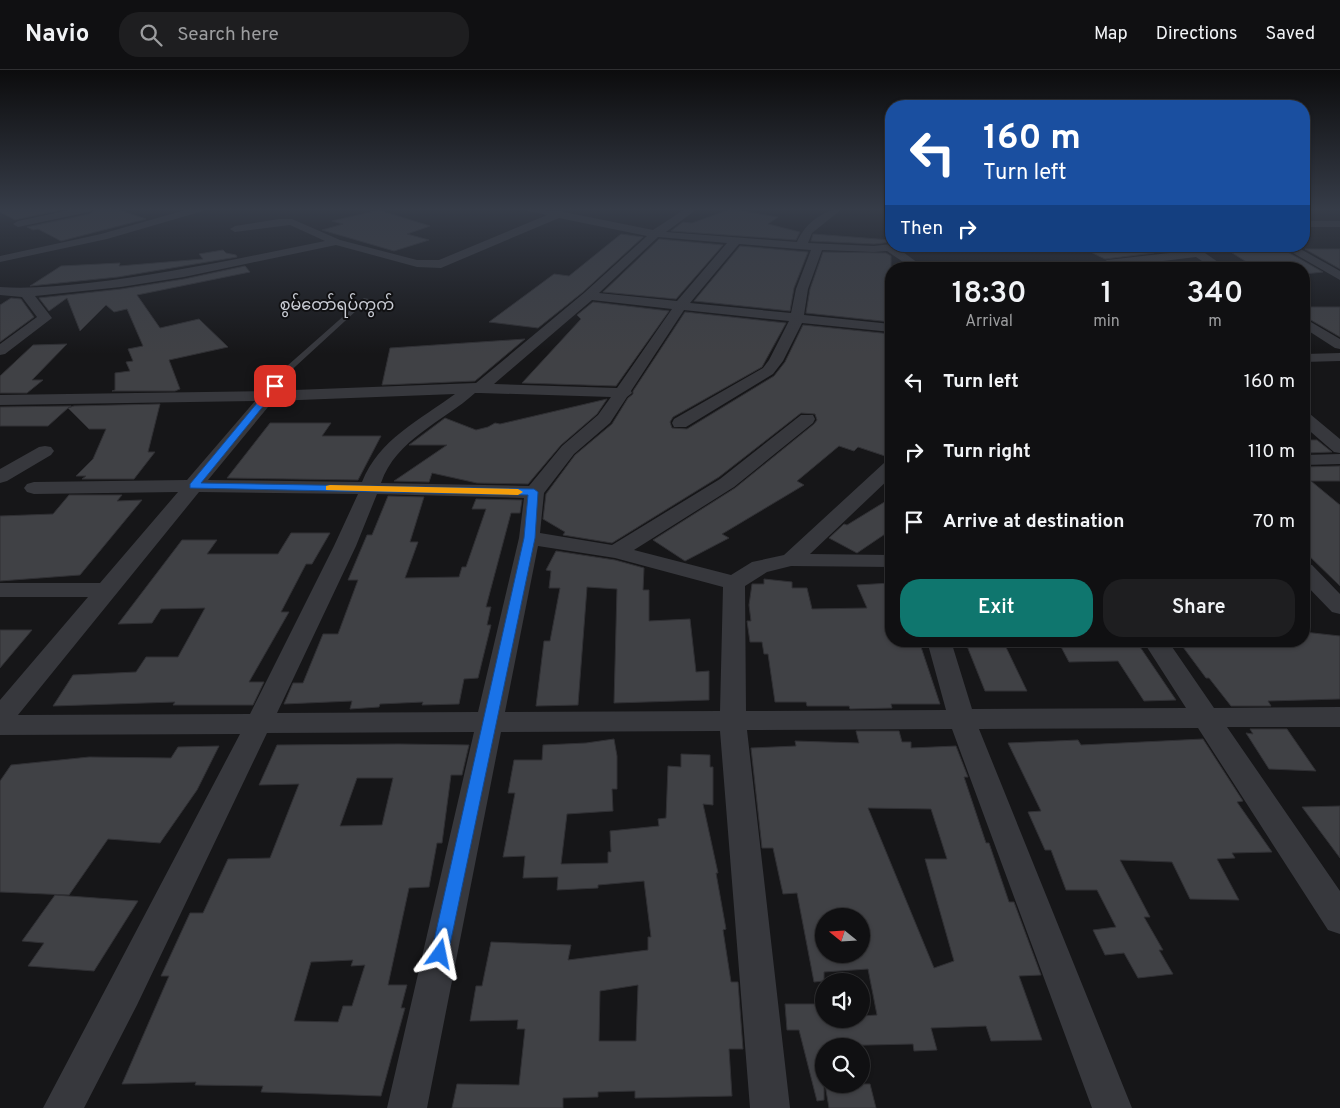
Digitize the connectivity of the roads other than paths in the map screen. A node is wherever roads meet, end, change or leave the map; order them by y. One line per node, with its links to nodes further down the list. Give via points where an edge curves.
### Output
1 (260, 257): 12 (street, via 121,283)
2 (396, 257): 3 (street, via 441,264)
3 (456, 257)
4 (629, 257): 13 (street)
5 (721, 257): 15 (street)
6 (814, 257): 16 (street, via 802,289)
7 (1167, 257): 9 (street)
8 (1307, 257): 10 (street)
9 (1125, 262)
10 (1340, 276)
11 (0, 290): 12 (street)
12 (26, 294): 20 (street, via 44,318)
13 (589, 296): 15 (street); 23 (street)
14 (366, 299): 25 (lane, via 281,376)
15 (680, 306): 16 (street); 24 (street)
16 (797, 319): 18 (street); 28 (street, via 768,371)
17 (1310, 326): 19 (street)
18 (885, 327)
19 (1340, 346)
20 (0, 351)
21 (1340, 357): 22 (street)
22 (1310, 358)
23 (475, 389): 24 (street); 25 (street); 38 (street, via 387,454 376,470)
24 (624, 393): 39 (street, via 604,419 568,450)
25 (268, 396): 26 (street); 36 (street)
26 (0, 400)
27 (807, 420): 41 (street, via 727,483)
28 (680, 423)
29 (1310, 423): 30 (street)
30 (1340, 448)
31 (44, 451): 35 (street)
32 (1340, 459): 33 (street)
33 (1310, 460)
34 (885, 473): 42 (street)
35 (0, 478)
36 (193, 486): 37 (street); 38 (street); 47 (street)
37 (34, 488)
38 (370, 488): 39 (street); 57 (street)
39 (534, 492): 40 (street)
40 (529, 538): 41 (street); 56 (street)
41 (616, 552): 45 (street)
42 (791, 560): 43 (street); 45 (street, via 760,567)
43 (885, 561)
44 (1310, 576): 48 (street)
45 (734, 583): 55 (street)
46 (0, 590): 47 (street)
47 (107, 590): 52 (street)
48 (1340, 607)
49 (941, 647): 54 (street)
50 (1159, 647): 53 (street)
51 (1340, 717): 53 (street)
52 (0, 718)
53 (1206, 718): 54 (street); 59 (street)
54 (962, 720): 55 (street); 63 (street)
55 (733, 721): 56 (street); 62 (street)
56 (489, 723): 57 (street); 61 (street)
57 (258, 724): 58 (street); 60 (street)
58 (0, 725)
59 (1340, 919)
60 (63, 1108)
61 (406, 1108)
62 (770, 1108)
63 (1112, 1108)

